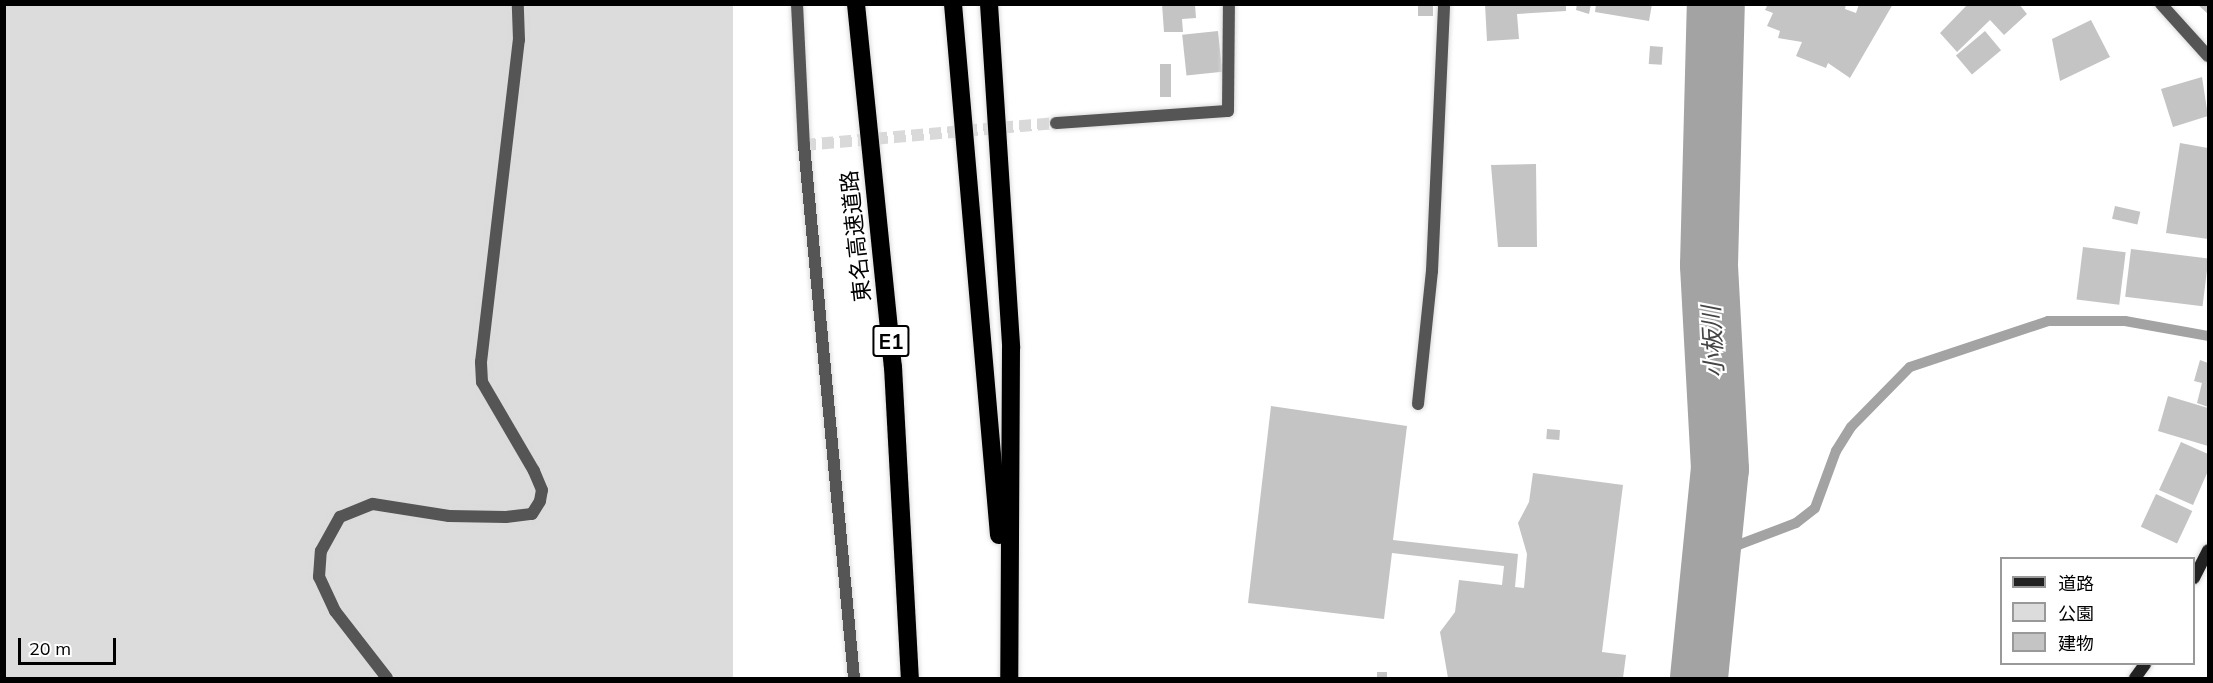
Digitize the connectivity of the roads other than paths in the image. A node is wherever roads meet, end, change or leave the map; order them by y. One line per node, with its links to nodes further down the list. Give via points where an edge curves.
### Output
1 (518, 4): 16 (street, via 519,40 481,362 494,410 542,490 532,514 449,516 373,504 340,518 321,551 319,577 335,611)
2 (797, 4): 17 (street, via 804,145)
3 (856, 4): 18 (highway, 東名高速道路 / E1, via 893,367)
4 (953, 4): 15 (highway)
5 (989, 4): 15 (highway, via 1011,348)
6 (1229, 4): 10 (street, via 1228,111)
7 (1444, 4): 11 (street, via 1432,271)
8 (2161, 4): 9 (street)
9 (2208, 56)
10 (1056, 123)
11 (1418, 404)
12 (2208, 550): 13 (street)
13 (2195, 575)
14 (2144, 665): 19 (street)
15 (1009, 674)
16 (387, 678)
17 (854, 678)
18 (910, 678)
19 (2135, 678)

